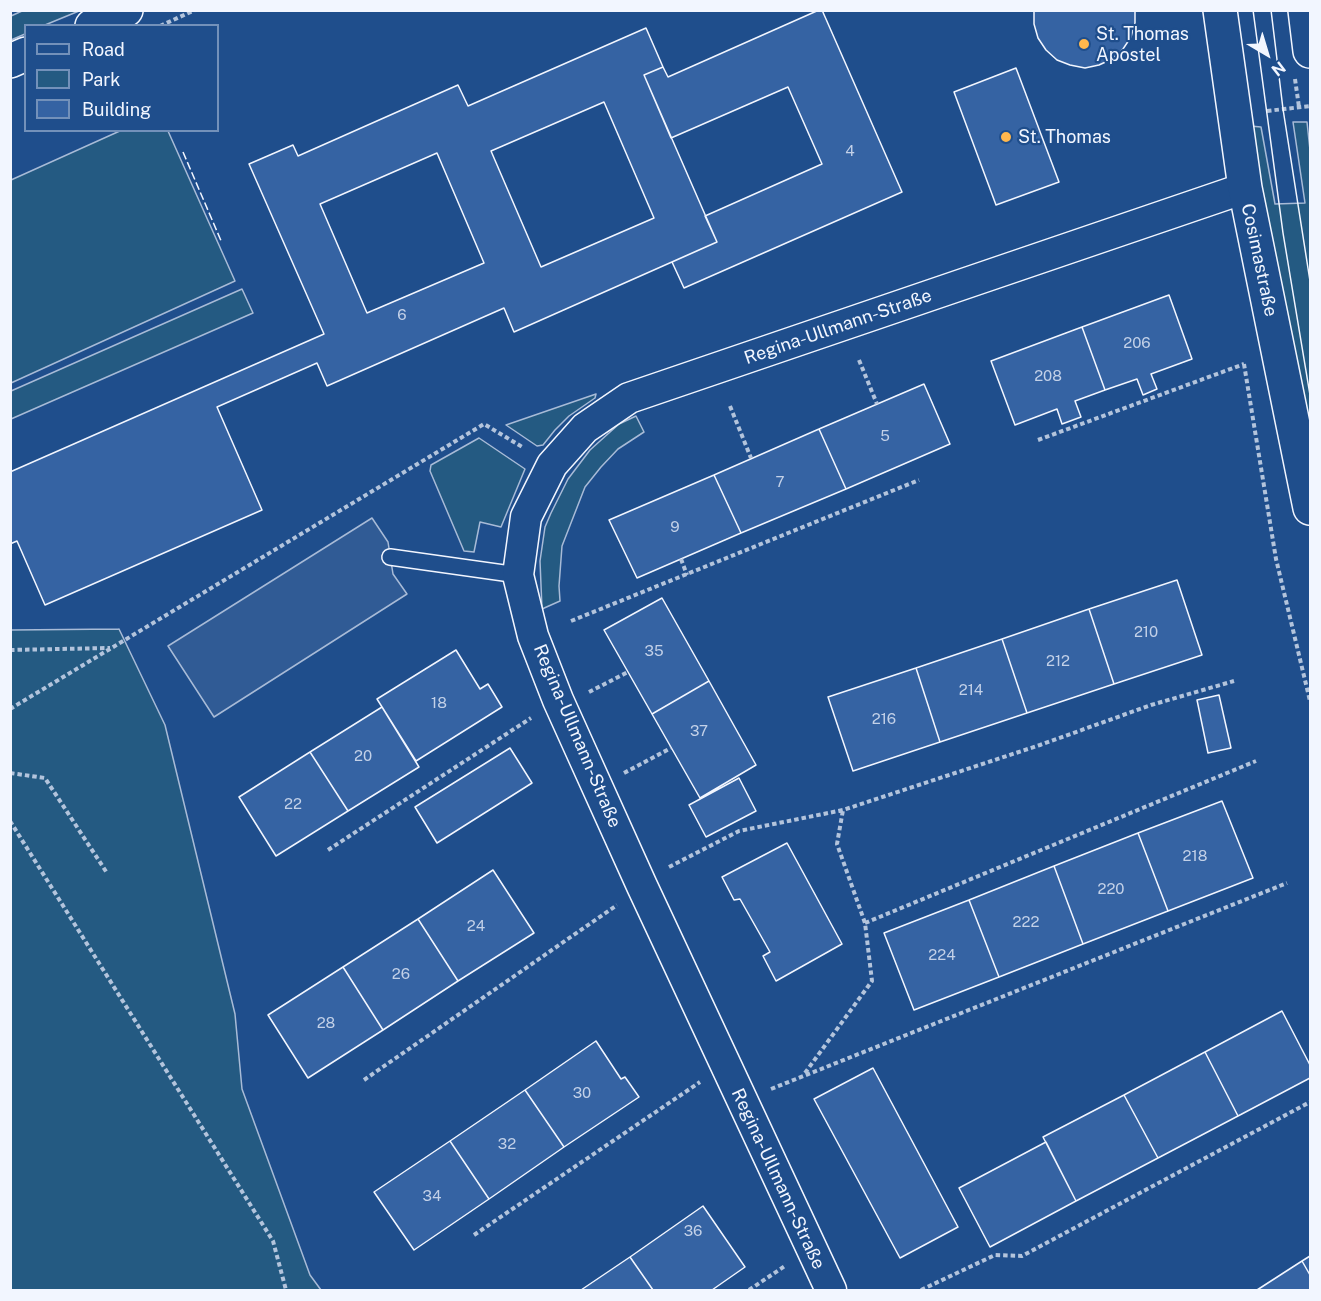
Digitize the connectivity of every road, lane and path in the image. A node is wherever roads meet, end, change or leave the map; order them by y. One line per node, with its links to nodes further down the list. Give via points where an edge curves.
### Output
1 (126, 10): 5 (main road)
2 (195, 10): 6 (path)
3 (1220, 10): 11 (main road, Cosimastraße)
4 (1305, 10): 9 (main road)
5 (96, 24)
6 (164, 24)
7 (24, 55): 8 (main road)
8 (10, 61)
9 (1303, 62): 10 (path)
10 (1299, 107)
11 (1245, 188): 18 (street, Regina-Ullmann-Straße, via 629,398 585,428); 20 (main road, Cosimastraße)
12 (859, 360): 14 (path)
13 (1244, 364): 16 (path)
14 (877, 404)
15 (730, 406): 17 (path)
16 (1038, 440)
17 (751, 459)
18 (552, 465): 23 (street, Regina-Ullmann-Straße, via 526,517); 26 (path, via 484,424)
19 (919, 480): 24 (path)
20 (1311, 508)
21 (390, 557): 23 (lane)
22 (681, 559): 24 (path)
23 (518, 575): 30 (street, Regina-Ullmann-Straße, via 534,636)
24 (687, 575): 25 (path)
25 (571, 621)
26 (110, 648): 27 (path); 31 (path)
27 (10, 650)
28 (628, 672): 30 (path)
29 (1234, 681): 37 (path, via 1151,705)
30 (561, 707): 36 (street, Regina-Ullmann-Straße)
31 (10, 709)
32 (532, 717): 39 (path)
33 (671, 748): 36 (path)
34 (1256, 760): 43 (path)
35 (10, 773): 40 (path, via 45,778)
36 (597, 787): 42 (street, Regina-Ullmann-Straße)
37 (843, 810): 42 (path, via 739,831 674,864); 43 (path, via 837,844)
38 (10, 821): 51 (path, via 273,1241)
39 (328, 850)
40 (107, 873)
41 (1287, 883): 45 (path)
42 (642, 886): 44 (street, Regina-Ullmann-Straße); 46 (path)
43 (865, 923): 45 (path, via 872,981)
44 (726, 1067): 48 (street, Regina-Ullmann-Straße); 49 (path)
45 (804, 1074): 48 (path)
46 (364, 1080)
47 (1311, 1102): 54 (path, via 1022,1256 995,1255)
48 (743, 1103): 50 (street, Regina-Ullmann-Straße)
49 (474, 1235)
50 (811, 1249): 52 (path); 53 (street, Regina-Ullmann-Straße)
51 (286, 1290)
52 (749, 1290)
53 (831, 1290)
54 (921, 1290)

